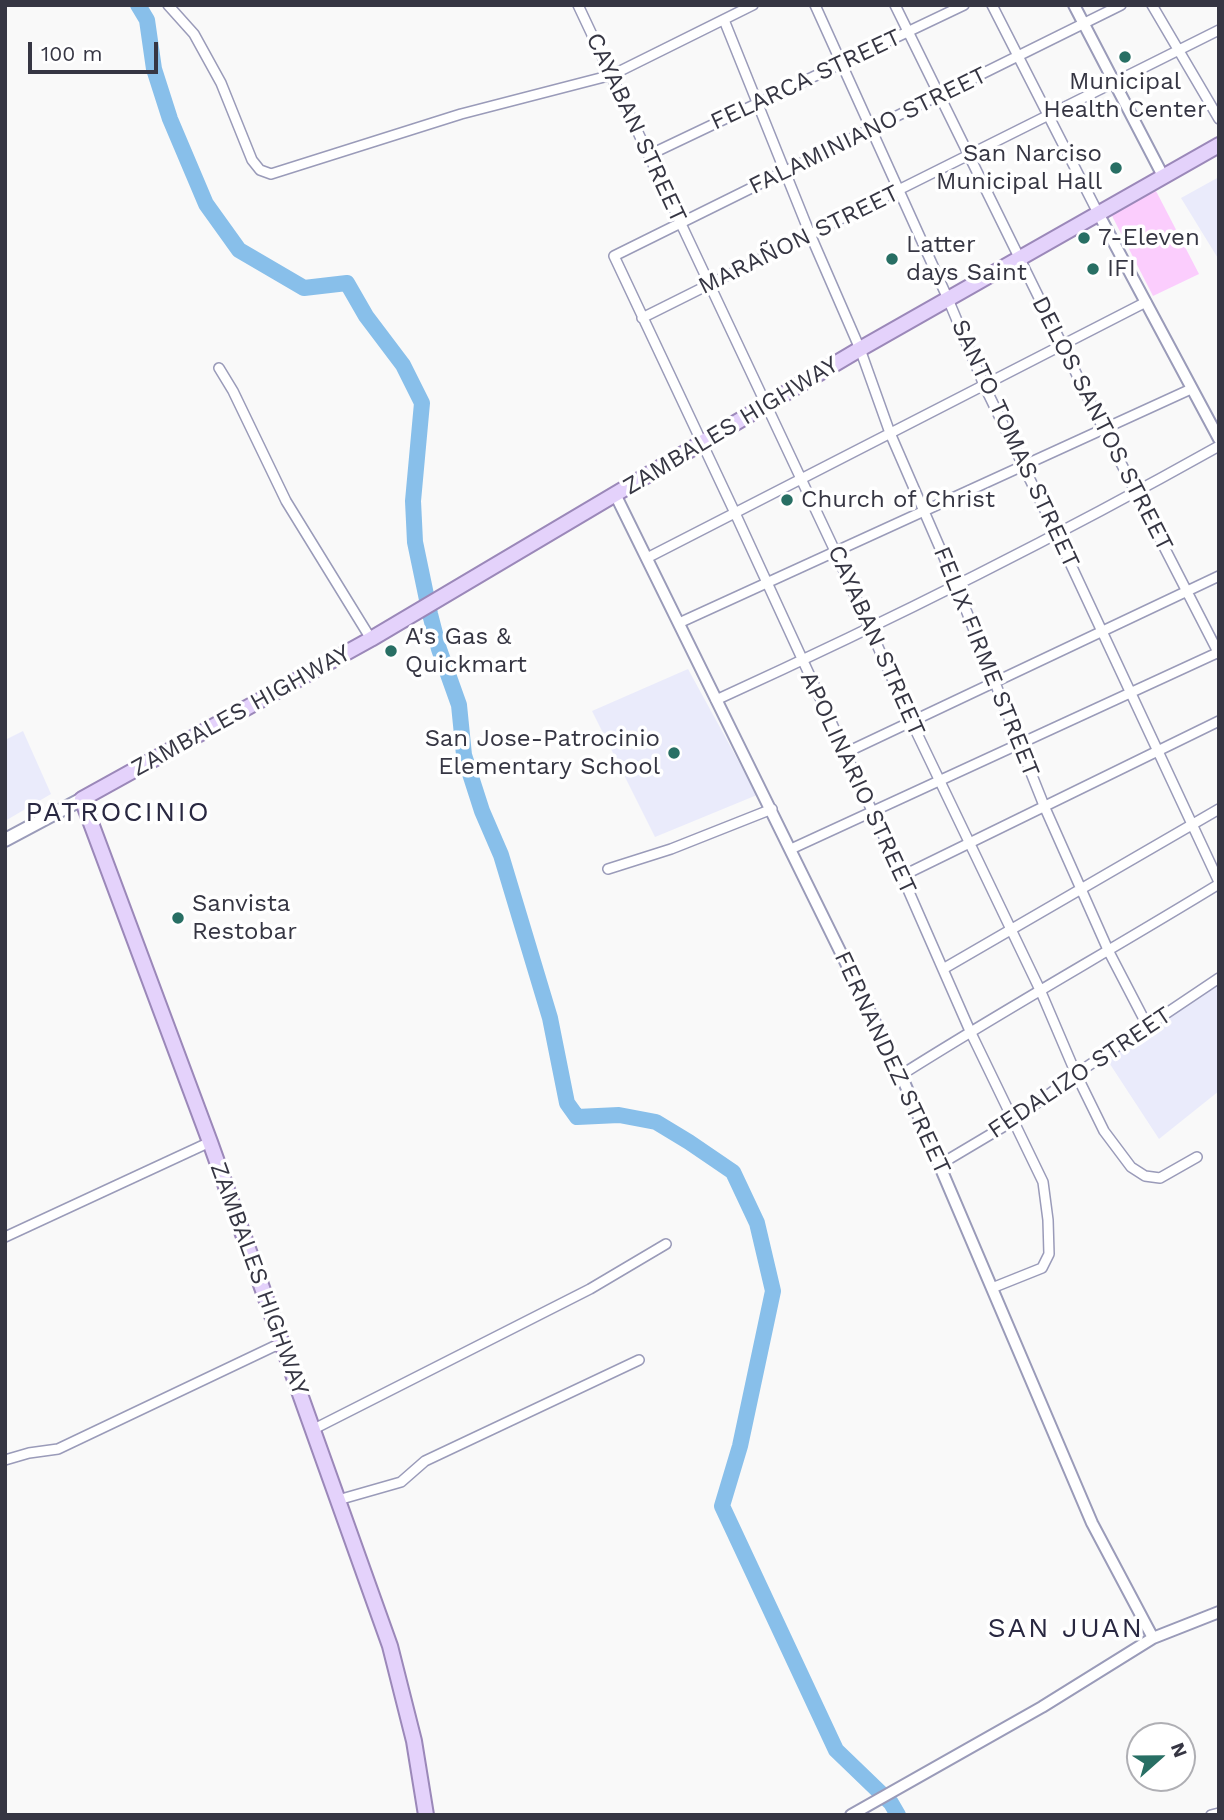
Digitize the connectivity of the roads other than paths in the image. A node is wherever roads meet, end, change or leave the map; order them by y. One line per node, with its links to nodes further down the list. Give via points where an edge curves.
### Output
1 (168, 5): 18 (street, via 194,34 221,83 252,160 271,174 461,114)
2 (578, 5): 18 (street, CAYABAN STREET)
3 (753, 5): 11 (street)
4 (815, 5): 17 (street, SANTO TOMAS STREET)
5 (895, 5): 14 (street, DELOS SANTOS STREET)
6 (964, 5): 14 (street, FELARCA STREET)
7 (992, 5): 16 (street)
8 (1074, 5): 12 (street)
9 (1121, 5): 12 (street, FALAMINIANO STREET)
10 (1153, 5): 15 (street)
11 (724, 20): 18 (street); 21 (street, FELIX FIRME STREET)
12 (1084, 23): 16 (street, FALAMINIANO STREET); 19 (street)
13 (1219, 30): 15 (street, MARAÑON STREET)
14 (907, 32): 17 (street, FELARCA STREET); 20 (street, DELOS SANTOS STREET)
15 (1178, 50): 19 (street, MARAÑON STREET); 23 (street)
16 (1018, 57): 20 (street, FALAMINIANO STREET); 22 (street)
17 (841, 62): 21 (street, FELARCA STREET); 24 (street, SANTO TOMAS STREET)
18 (612, 75): 26 (street, CAYABAN STREET)
19 (1115, 82): 22 (street, MARAÑON STREET); 29 (street)
20 (939, 97): 24 (street, FALAMINIANO STREET); 27 (street, DELOS SANTOS STREET)
21 (757, 103): 26 (street, FELARCA STREET); 28 (street, FELIX FIRME STREET)
22 (1048, 116): 27 (street, MARAÑON STREET); 31 (street)
23 (1219, 119)
24 (871, 129): 28 (street, FALAMINIANO STREET); 30 (street, SANTO TOMAS STREET)
25 (1219, 145): 29 (main road, ZAMBALES HIGHWAY)
26 (649, 155): 32 (street, CAYABAN STREET)
27 (968, 156): 30 (street, MARAÑON STREET); 35 (street, DELOS SANTOS STREET)
28 (785, 172): 32 (street, FALAMINIANO STREET); 33 (street, FELIX FIRME STREET)
29 (1163, 176): 31 (main road, ZAMBALES HIGHWAY)
30 (899, 190): 33 (street, MARAÑON STREET); 37 (street, SANTO TOMAS STREET)
31 (1098, 213): 35 (main road, ZAMBALES HIGHWAY); 38 (street)
32 (681, 223): 34 (street, FALAMINIANO STREET); 36 (street, CAYABAN STREET)
33 (810, 234): 36 (street, MARAÑON STREET); 41 (street, FELIX FIRME STREET)
34 (614, 256): 39 (street, APOLINARIO STREET)
35 (1019, 258): 37 (main road, ZAMBALES HIGHWAY); 40 (street, DELOS SANTOS STREET)
36 (710, 284): 39 (street, MARAÑON STREET); 45 (street, CAYABAN STREET)
37 (948, 299): 41 (main road, ZAMBALES HIGHWAY); 43 (street, SANTO TOMAS STREET)
38 (1146, 302): 40 (street); 44 (street)
39 (642, 318): 49 (street, APOLINARIO STREET)
40 (1062, 345): 43 (street); 46 (street, DELOS SANTOS STREET)
41 (860, 349): 45 (main road, ZAMBALES HIGHWAY); 47 (street, FELIX FIRME STREET)
42 (219, 368): 67 (street, via 286,501)
43 (984, 385): 47 (street); 51 (street, SANTO TOMAS STREET)
44 (1191, 389): 46 (street); 48 (street)
45 (766, 405): 49 (main road, ZAMBALES HIGHWAY); 52 (street, CAYABAN STREET)
46 (1104, 430): 51 (street); 53 (street, DELOS SANTOS STREET)
47 (890, 433): 52 (street); 55 (street, FELIX FIRME STREET)
48 (1219, 439)
49 (702, 443): 54 (main road, ZAMBALES HIGHWAY); 56 (street, APOLINARIO STREET)
50 (1219, 446): 53 (street)
51 (1024, 466): 55 (street); 57 (street, SANTO TOMAS STREET)
52 (802, 479): 56 (street); 58 (street, CAYABAN STREET)
53 (1136, 493): 57 (street); 63 (street, DELOS SANTOS STREET)
54 (615, 494): 59 (street, FERNANDEZ STREET); 67 (main road, ZAMBALES HIGHWAY)
55 (924, 511): 58 (street); 62 (street, FELIX FIRME STREET)
56 (735, 513): 59 (street); 61 (street, APOLINARIO STREET)
57 (1057, 535): 62 (street); 66 (street, SANTO TOMAS STREET)
58 (835, 551): 61 (street); 65 (street, CAYABAN STREET)
59 (647, 558): 64 (street, FERNANDEZ STREET)
60 (1219, 576): 63 (street)
61 (767, 583): 64 (street); 69 (street, APOLINARIO STREET)
62 (956, 585): 65 (street); 70 (street, FELIX FIRME STREET)
63 (1188, 591): 66 (street); 68 (street, DELOS SANTOS STREET)
64 (679, 623): 72 (street, FERNANDEZ STREET)
65 (869, 629): 69 (street); 74 (street, CAYABAN STREET)
66 (1102, 632): 70 (street); 71 (street, SANTO TOMAS STREET)
67 (371, 639): 79 (main road, ZAMBALES HIGHWAY)
68 (1218, 653): 71 (street)
69 (802, 661): 72 (street); 77 (street, APOLINARIO STREET)
70 (995, 682): 74 (street); 75 (street, FELIX FIRME STREET)
71 (1130, 692): 75 (street); 76 (street, SANTO TOMAS STREET)
72 (716, 700): 81 (street, FERNANDEZ STREET)
73 (1219, 721): 76 (street)
74 (912, 723): 77 (street); 78 (street, CAYABAN STREET)
75 (1019, 743): 78 (street); 80 (street, FELIX FIRME STREET)
76 (1157, 751): 80 (street); 84 (street, SANTO TOMAS STREET)
77 (845, 753): 83 (street, APOLINARIO STREET)
78 (939, 780): 83 (street); 86 (street, CAYABAN STREET)
79 (82, 799): 85 (main road); 102 (main road, ZAMBALES HIGHWAY)
80 (1045, 808): 86 (street); 91 (street, FELIX FIRME STREET)
81 (772, 809): 87 (street, FERNANDEZ STREET); 88 (street)
82 (1219, 809): 84 (street)
83 (872, 811): 87 (street); 89 (street, APOLINARIO STREET)
84 (1191, 826): 90 (street, SANTO TOMAS STREET); 91 (street)
85 (5, 840)
86 (969, 844): 89 (street); 92 (street, CAYABAN STREET)
87 (791, 849): 100 (street, FERNANDEZ STREET)
88 (608, 869)
89 (901, 876): 94 (street, APOLINARIO STREET)
90 (1219, 883): 93 (street)
91 (1080, 891): 92 (street); 93 (street, FELIX FIRME STREET)
92 (1011, 931): 94 (street); 96 (street, CAYABAN STREET)
93 (1109, 952): 96 (street); 97 (street, FELIX FIRME STREET)
94 (943, 969): 98 (street, APOLINARIO STREET)
95 (1219, 978): 97 (street, FEDALIZO STREET)
96 (1041, 992): 98 (street); 99 (street, CAYABAN STREET)
97 (1148, 1027): 99 (street, FEDALIZO STREET)
98 (970, 1031): 100 (street); 101 (street, APOLINARIO STREET)
99 (1076, 1074): 101 (street, FEDALIZO STREET); 103 (street, CAYABAN STREET, via 1104,1131 1131,1167 1145,1177 1160,1178)
100 (901, 1076): 104 (street, FERNANDEZ STREET)
101 (1013, 1121): 104 (street, FEDALIZO STREET); 107 (street, APOLINARIO STREET, via 1043,1182 1049,1254 1042,1268)
102 (210, 1142): 105 (street); 108 (main road, ZAMBALES HIGHWAY)
103 (1197, 1157)
104 (939, 1165): 107 (street, FERNANDEZ STREET)
105 (5, 1237)
106 (666, 1244): 110 (street, via 590,1289)
107 (992, 1288): 114 (street, FERNANDEZ STREET, via 1091,1523)
108 (281, 1342): 110 (main road, ZAMBALES HIGHWAY); 111 (street, via 79,1440)
109 (639, 1360): 112 (street, via 425,1461 401,1482)
110 (312, 1430): 112 (main road, ZAMBALES HIGHWAY)
111 (5, 1460)
112 (338, 1500): 116 (main road, ZAMBALES HIGHWAY, via 390,1646 414,1741)
113 (1219, 1612): 114 (street)
114 (1153, 1638): 117 (street)
115 (1219, 1813): 118 (street)
116 (426, 1815)
117 (851, 1815)
118 (1212, 1815)

